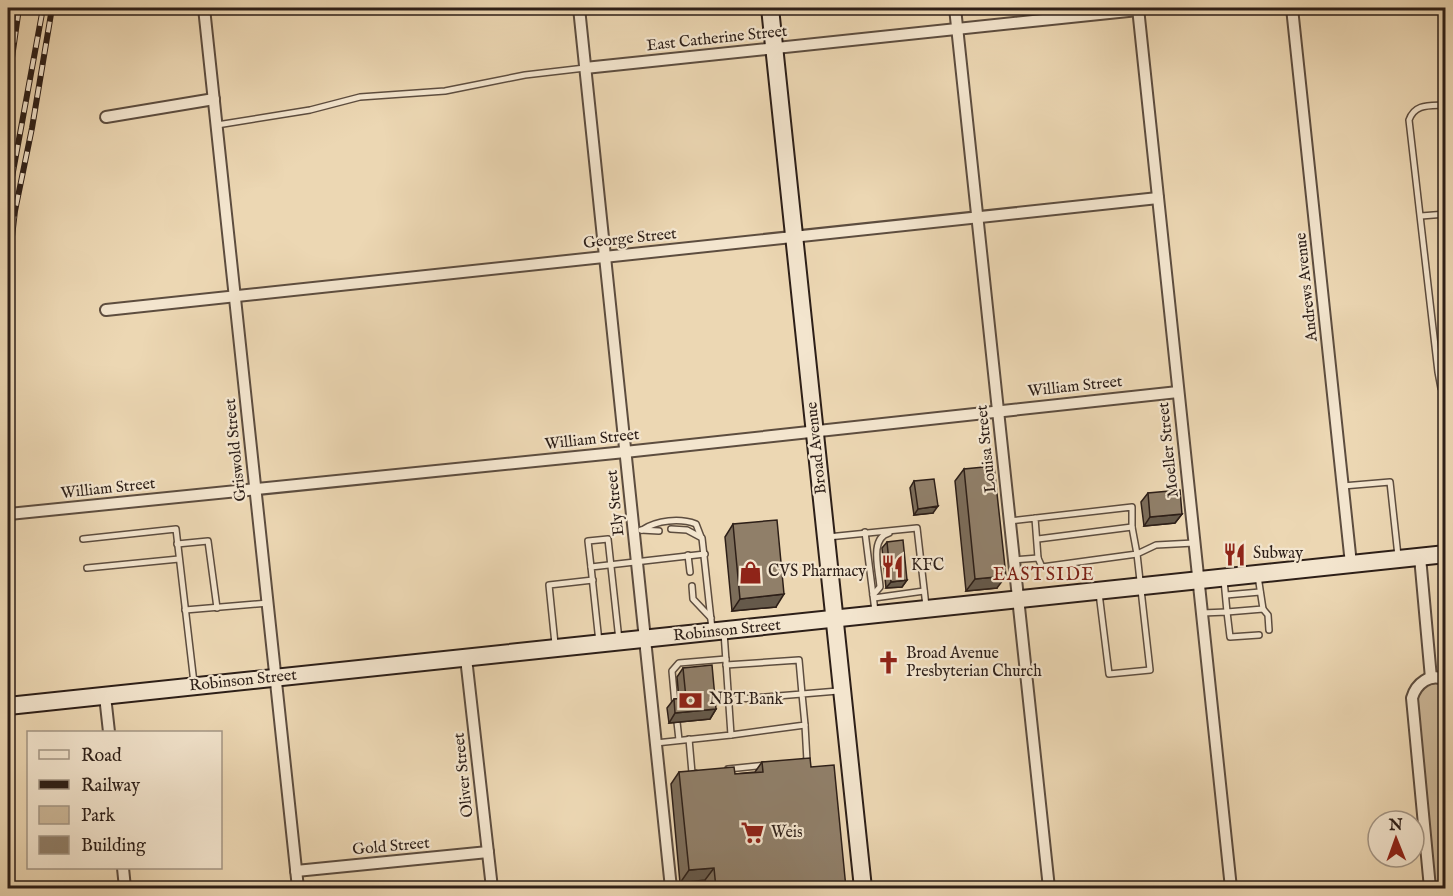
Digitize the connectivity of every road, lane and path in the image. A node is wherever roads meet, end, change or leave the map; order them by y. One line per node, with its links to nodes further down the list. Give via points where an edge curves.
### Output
1 (204, 8): 12 (street, Griswold Street)
2 (579, 8): 11 (street, Ely Street)
3 (770, 8): 10 (street, Broad Avenue)
4 (955, 8): 9 (street, Louisa Street)
5 (1292, 8): 29 (street, Andrews Avenue)
6 (1444, 8): 8 (street)
7 (1138, 9): 9 (street, East Catherine Street); 16 (street, Moeller Street)
8 (1446, 22)
9 (957, 29): 10 (street, East Catherine Street); 19 (street, Louisa Street)
10 (774, 48): 11 (street, East Catherine Street); 20 (street, Broad Avenue)
11 (585, 68): 15 (lane, via 445,91 360,97 310,110); 21 (street, Ely Street)
12 (214, 99): 14 (street); 15 (street, Griswold Street)
13 (1446, 105): 18 (lane, via 1414,109 1409,120)
14 (106, 117)
15 (217, 125): 22 (street, Griswold Street)
16 (1158, 198): 19 (street, George Street); 24 (street, Moeller Street)
17 (1446, 214): 18 (lane)
18 (1421, 216): 25 (lane, via 1438,372)
19 (978, 217): 20 (street, George Street); 26 (street, Louisa Street)
20 (795, 237): 21 (street, George Street); 27 (street, Broad Avenue)
21 (605, 257): 22 (street, George Street); 28 (street, Ely Street)
22 (235, 296): 23 (street, George Street); 30 (street, Griswold Street)
23 (106, 310)
24 (1178, 392): 26 (street, William Street); 44 (street, Moeller Street)
25 (1446, 393)
26 (999, 410): 27 (street, William Street); 33 (street, Louisa Street)
27 (815, 430): 28 (street, William Street); 40 (street, Broad Avenue)
28 (625, 452): 30 (street, William Street); 37 (street, Ely Street)
29 (1343, 486): 55 (lane, via 1390,482); 56 (street, Andrews Avenue)
30 (255, 490): 31 (street, William Street); 72 (street, Griswold Street)
31 (9, 514)
32 (1035, 518): 33 (lane); 34 (lane, via 1132,507); 43 (lane)
33 (1010, 520): 54 (street, Louisa Street)
34 (1132, 527): 43 (lane); 47 (lane)
35 (905, 529): 39 (lane); 67 (lane, via 916,528); 70 (lane, via 878,539 880,587)
36 (671, 530): 41 (lane, via 687,530)
37 (638, 531): 38 (lane); 41 (lane, via 651,524 685,520 696,524); 53 (street, Ely Street)
38 (659, 531)
39 (865, 532): 40 (lane); 70 (lane)
40 (827, 537): 80 (street, Broad Avenue)
41 (702, 538): 46 (lane)
42 (83, 539): 45 (lane, via 176,529)
43 (1038, 539): 51 (lane)
44 (1194, 543): 47 (lane, via 1156,545); 63 (street, Moeller Street)
45 (177, 544): 52 (lane); 73 (lane, via 208,541)
46 (705, 554): 49 (lane); 81 (lane)
47 (1137, 554): 51 (lane, via 1042,567); 66 (lane)
48 (1446, 554): 50 (street, Robinson Street)
49 (688, 555): 53 (lane); 60 (lane)
50 (1420, 557): 55 (street, Robinson Street); 91 (street)
51 (1038, 558): 54 (lane)
52 (179, 559): 59 (lane); 76 (lane)
53 (637, 560): 57 (lane); 84 (street, Ely Street)
54 (1014, 560): 71 (street, Louisa Street)
55 (1398, 560): 56 (street, Robinson Street)
56 (1351, 564): 61 (street, Robinson Street)
57 (611, 565): 58 (lane); 58 (lane, via 608,539 588,541); 85 (lane)
58 (591, 567): 62 (lane)
59 (87, 568)
60 (690, 572)
61 (1258, 574): 65 (street, Robinson Street); 69 (lane)
62 (592, 580): 86 (lane); 87 (lane, via 549,585)
63 (1199, 580): 65 (street, Robinson Street); 66 (street, Robinson Street); 78 (street, Moeller Street)
64 (692, 586): 81 (lane, via 693,599)
65 (1225, 586): 69 (lane); 77 (lane)
66 (1139, 587): 68 (street, Robinson Street); 68 (lane, via 1150,670 1109,674)
67 (924, 591): 70 (lane); 74 (lane)
68 (1099, 591): 71 (street, Robinson Street)
69 (1260, 592): 75 (lane)
70 (874, 596): 79 (lane)
71 (1018, 600): 74 (street, Robinson Street); 119 (street, Louisa Street)
72 (267, 603): 73 (lane); 90 (street, Griswold Street)
73 (217, 608): 76 (lane)
74 (926, 609): 79 (street, Robinson Street)
75 (1263, 609): 77 (lane); 82 (lane, via 1268,615)
76 (185, 610): 93 (lane)
77 (1227, 612): 78 (lane); 83 (lane, via 1230,637)
78 (1202, 613): 120 (street, Moeller Street)
79 (876, 615): 80 (street, Robinson Street)
80 (836, 619): 81 (street, Robinson Street); 94 (street, Broad Avenue)
81 (716, 627): 84 (street, Robinson Street); 89 (lane)
82 (1269, 630)
83 (1259, 635)
84 (645, 639): 85 (street, Robinson Street); 106 (street, Ely Street)
85 (619, 642): 86 (street, Robinson Street)
86 (599, 644): 87 (street, Robinson Street)
87 (556, 649): 88 (street, Robinson Street)
88 (466, 658): 90 (street, Robinson Street); 111 (street, Oliver Street)
89 (726, 662): 95 (lane, via 799,660); 97 (lane); 99 (lane, via 679,663 672,671)
90 (276, 678): 93 (street, Robinson Street); 113 (street, Griswold Street)
91 (1431, 678): 92 (street); 121 (street, via 1415,688 1412,699)
92 (1446, 680)
93 (194, 686): 96 (street, Robinson Street)
94 (843, 690): 95 (lane); 118 (street, Broad Avenue)
95 (802, 694): 97 (lane); 101 (lane)
96 (105, 696): 98 (street, Robinson Street); 102 (street)
97 (728, 700): 103 (lane)
98 (8, 706)
99 (675, 708)
100 (677, 722): 105 (lane)
101 (805, 725): 103 (lane); 107 (lane, via 807,761)
102 (109, 731)
103 (731, 735): 104 (lane)
104 (689, 739): 105 (lane); 110 (lane, via 692,773)
105 (679, 740): 106 (lane)
106 (656, 742): 117 (street, Ely Street)
107 (796, 762)
108 (772, 765): 109 (lane)
109 (726, 770)
110 (703, 772)
111 (488, 852): 113 (street, Gold Street); 116 (street, Oliver Street)
112 (123, 869): 114 (street)
113 (296, 871): 115 (street, Griswold Street)
114 (125, 888)
115 (298, 888)
116 (492, 888)
117 (671, 888)
118 (863, 888)
119 (1049, 888)
120 (1231, 888)
121 (1430, 888)

